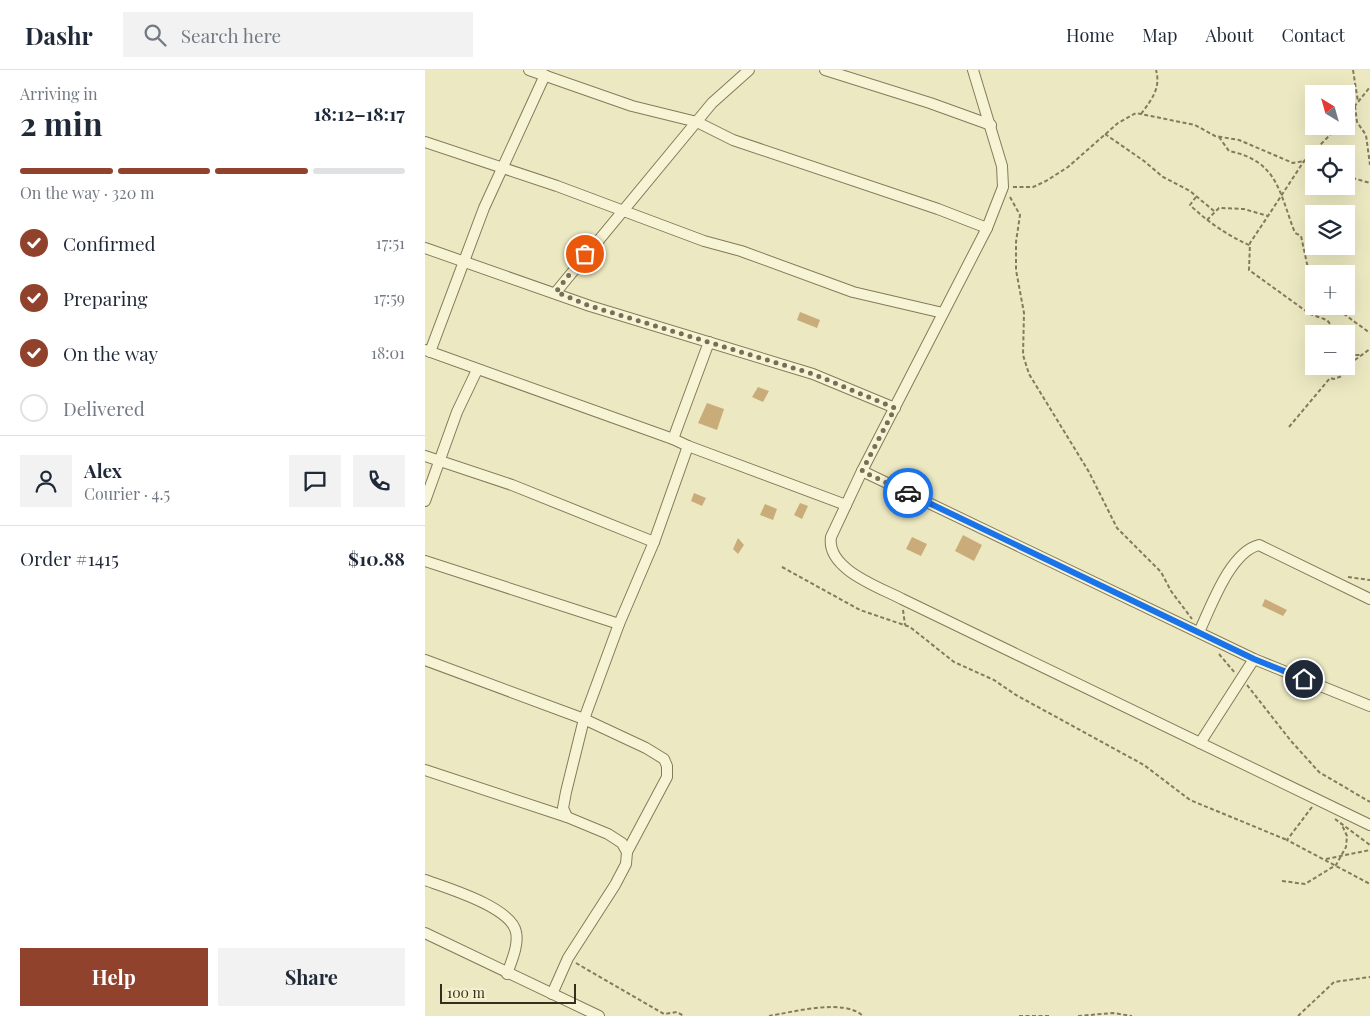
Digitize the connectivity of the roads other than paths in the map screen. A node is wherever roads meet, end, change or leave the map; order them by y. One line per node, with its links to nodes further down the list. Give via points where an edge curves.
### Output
1 (529, 70): 5 (street)
2 (749, 70): 6 (street, via 712,103)
3 (825, 70): 7 (street)
4 (973, 70): 7 (street)
5 (545, 75): 6 (street, via 632,106); 9 (street)
6 (697, 122): 10 (street); 11 (street, via 733,140)
7 (991, 125): 11 (street, via 1002,166 1003,187)
8 (425, 142): 9 (street)
9 (502, 169): 10 (street); 13 (street)
10 (623, 210): 14 (street); 15 (street, via 853,292)
11 (987, 228): 15 (street)
12 (425, 248): 13 (street)
13 (462, 262): 14 (street); 17 (street)
14 (556, 292): 16 (street, via 590,306)
15 (943, 313): 19 (street)
16 (709, 342): 19 (street, via 813,374); 20 (street)
17 (428, 351): 18 (street)
18 (477, 370): 20 (street); 23 (street)
19 (895, 408): 24 (street)
20 (673, 438): 21 (street)
21 (688, 446): 26 (street); 27 (street)
22 (425, 456): 23 (street)
23 (439, 462): 25 (street); 27 (street, via 512,485)
24 (862, 471): 26 (street); 31 (street)
25 (425, 501)
26 (846, 505): 36 (street, via 830,544 833,556 854,574)
27 (654, 542): 30 (street)
28 (425, 561): 30 (street)
29 (1370, 599): 31 (street, via 1259,546 1249,548 1237,560 1224,579)
30 (619, 624): 35 (street)
31 (1199, 632): 32 (street)
32 (1254, 659): 34 (street); 36 (street)
33 (425, 660): 35 (street)
34 (1370, 706)
35 (584, 719): 38 (street, via 563,808); 40 (street, via 659,754 667,766 667,777)
36 (1200, 743): 39 (street)
37 (425, 770): 38 (street)
38 (567, 817): 40 (street, via 608,834)
39 (1370, 825)
40 (627, 852): 44 (street, via 626,864 615,886 568,958)
41 (425, 880): 43 (street, via 473,898 511,921 517,938)
42 (425, 933): 43 (street)
43 (507, 974): 44 (street)
44 (552, 994): 45 (street)
45 (599, 1016)

